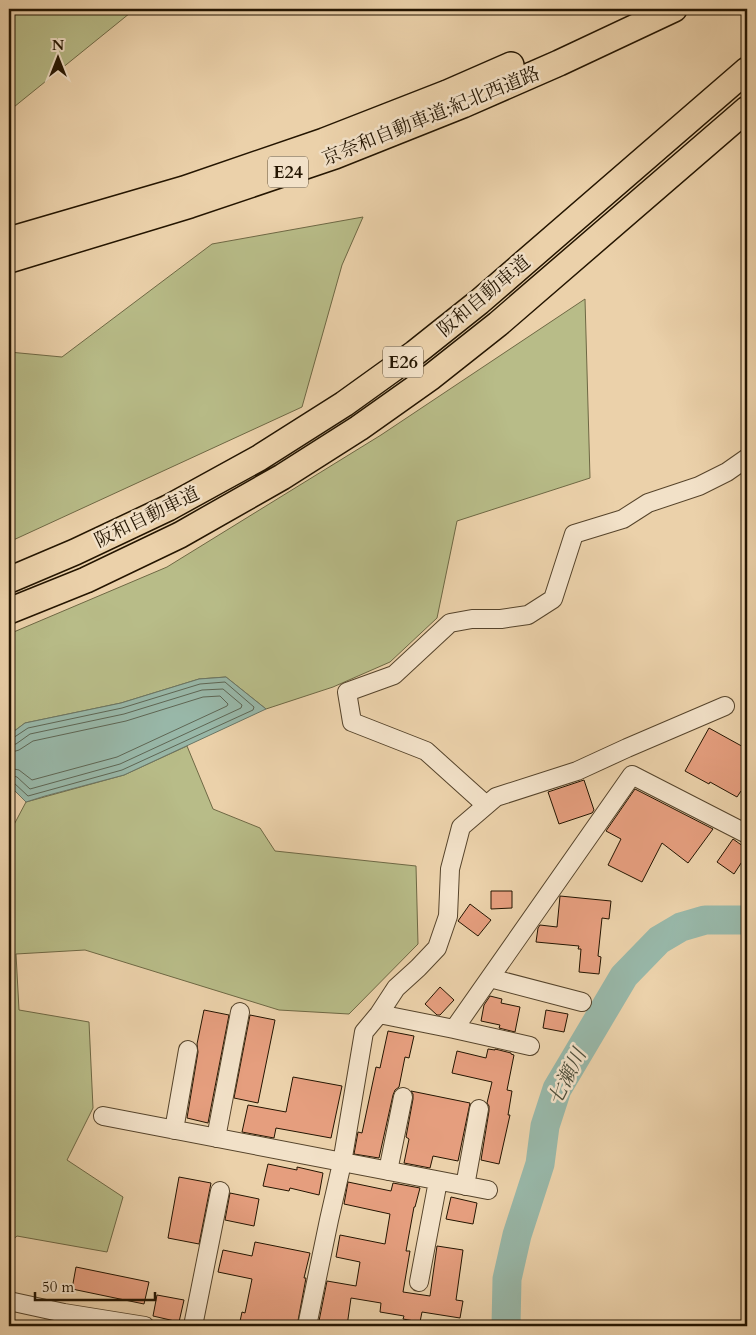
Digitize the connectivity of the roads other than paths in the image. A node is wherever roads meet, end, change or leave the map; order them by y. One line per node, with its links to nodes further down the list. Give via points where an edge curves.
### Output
1 (636, 9): 3 (highway, 京奈和自動車道;紀北西道路 / E24)
2 (674, 9): 3 (highway, 京奈和自動車道;紀北西道路 / E24)
3 (552, 57): 6 (highway, 京奈和自動車道;紀北西道路 / E24, via 184,189); 7 (highway, 京奈和自動車道;紀北西道路 / E24, via 464,105 335,156 190,205)
4 (747, 70): 8 (highway, 阪和自動車道 / E26, via 479,302 415,353 344,404)
5 (747, 109): 12 (highway, 阪和自動車道 / E26, via 498,324 359,428 282,478 180,535)
6 (9, 240)
7 (9, 260)
8 (259, 458): 10 (highway, via 69,546); 11 (highway, 阪和自動車道 / E26, via 168,508)
9 (747, 458): 14 (street, via 699,486 648,503 622,520 574,534 553,599 528,615 450,623 394,675 347,692 352,722 426,751)
10 (9, 570)
11 (9, 580)
12 (9, 612)
13 (725, 706): 14 (street, via 577,771 496,797)
14 (486, 805): 19 (street, via 461,827 450,869 448,916 437,948 396,988)
15 (747, 834): 16 (street, via 632,775)
16 (490, 978): 17 (street); 20 (street)
17 (582, 1002)
18 (240, 1012): 27 (street)
19 (379, 1014): 20 (street); 28 (street, via 364,1032)
20 (454, 1029): 21 (street)
21 (530, 1046)
22 (188, 1050): 26 (street)
23 (403, 1097): 29 (street)
24 (479, 1109): 31 (street)
25 (103, 1116): 26 (street)
26 (174, 1130): 27 (street)
27 (216, 1138): 28 (street)
28 (342, 1162): 29 (street); 38 (street)
29 (388, 1171): 30 (street)
30 (438, 1181): 31 (street); 34 (street)
31 (465, 1186): 32 (street)
32 (488, 1190)
33 (220, 1191): 37 (street)
34 (419, 1282)
35 (9, 1301): 36 (street)
36 (145, 1326)
37 (193, 1326)
38 (306, 1326)

